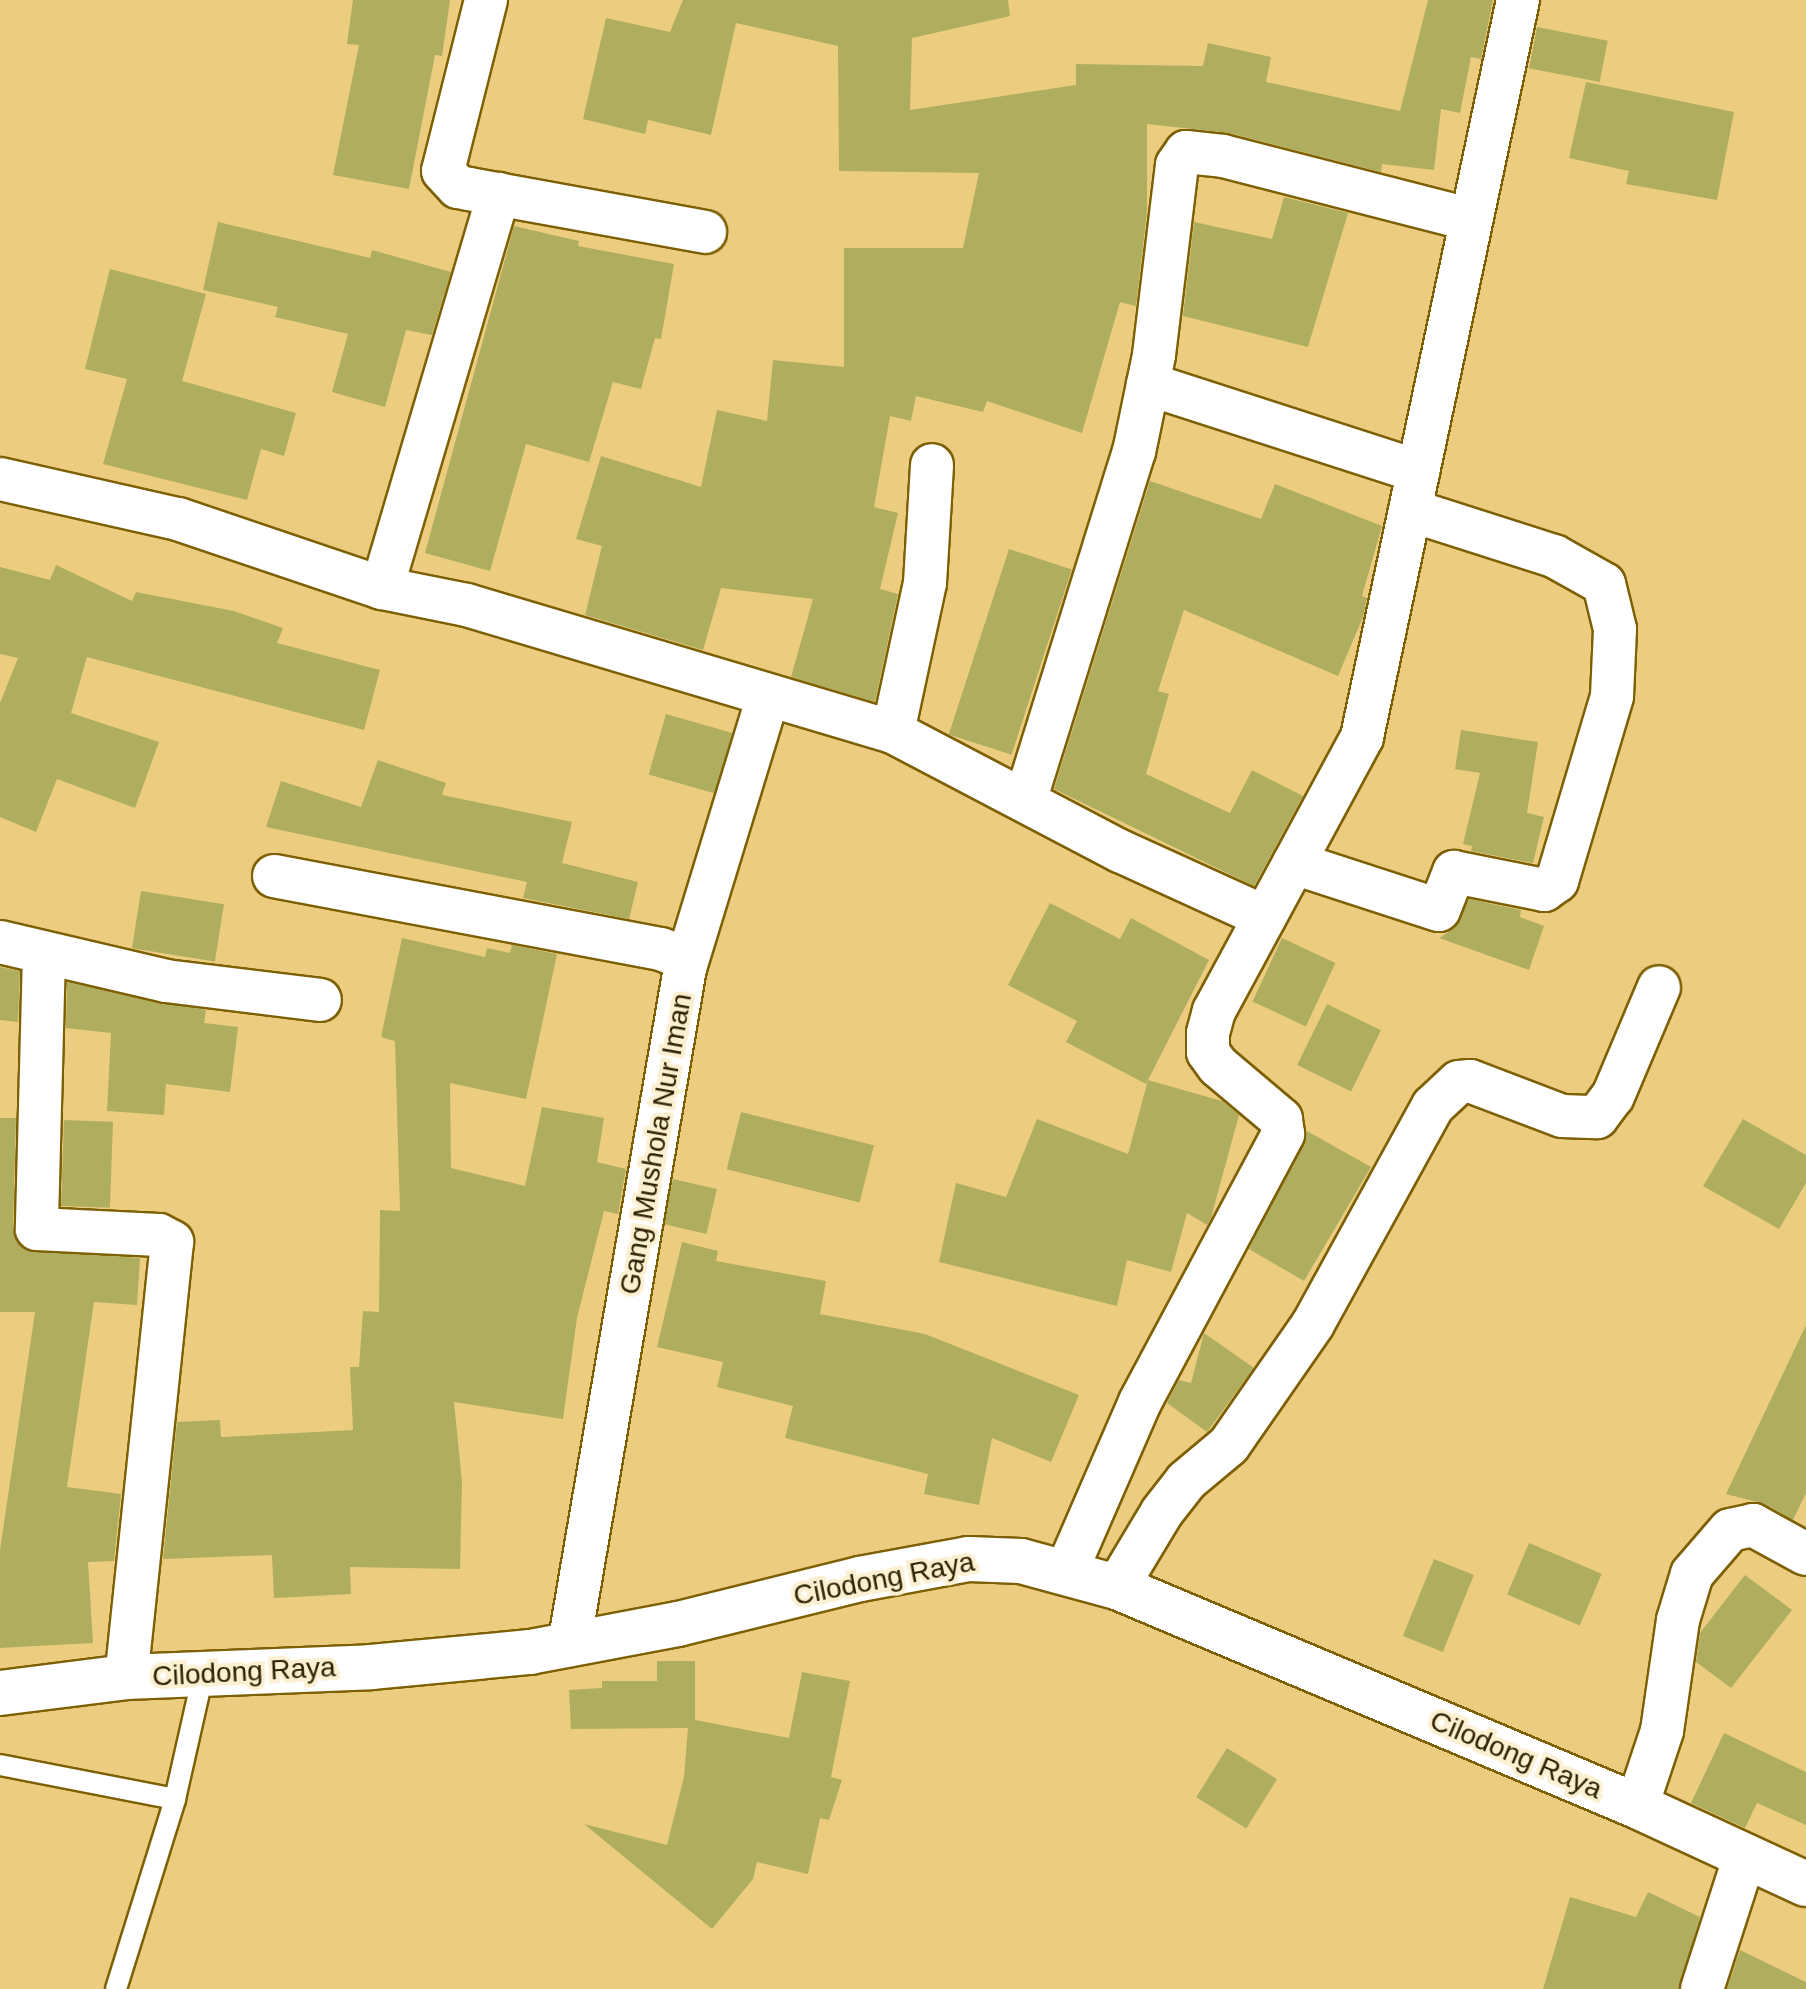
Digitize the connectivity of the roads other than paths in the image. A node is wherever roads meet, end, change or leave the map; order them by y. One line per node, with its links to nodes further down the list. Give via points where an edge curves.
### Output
1 (486, 0): 3 (street, via 443,171 458,187)
2 (1518, 0): 4 (street)
3 (499, 194): 5 (street); 10 (street)
4 (1468, 219): 6 (street, via 1223,156 1186,152 1177,165); 9 (street)
5 (705, 232)
6 (1148, 384): 9 (street); 13 (street, via 1134,452)
7 (932, 465): 12 (street, via 925,583)
8 (0, 479): 10 (street, via 178,519)
9 (1414, 491): 14 (street, via 1362,737); 14 (street, via 1604,584 1615,629 1612,696 1557,881 1544,890 1454,872 1439,910)
10 (382, 588): 11 (street, via 467,605)
11 (768, 696): 12 (street); 19 (street)
12 (893, 732): 13 (street)
13 (1026, 798): 16 (street, via 1120,851)
14 (1294, 863): 16 (street)
15 (274, 876): 19 (street, Gang Mushola Nur Iman, via 661,949 681,957)
16 (1265, 917): 23 (street, via 1214,1011 1208,1052 1281,1119 1283,1134 1140,1402)
17 (0, 942): 18 (street)
18 (44, 954): 21 (street, via 166,981); 27 (street, via 37,1229 159,1235 172,1242)
19 (685, 968): 25 (street, Gang Mushola Nur Iman)
20 (1659, 987): 24 (street, via 1613,1096 1597,1117 1562,1116 1470,1081 1459,1082 1433,1106 1313,1324 1229,1445 1186,1481 1162,1512)
21 (320, 1000)
22 (1806, 1554): 31 (street, via 1753,1525 1730,1530 1692,1574 1678,1620 1662,1731)
23 (1067, 1570): 24 (street, Cilodong Raya); 25 (street, Cilodong Raya, via 969,1559)
24 (1131, 1593): 31 (street, Cilodong Raya)
25 (569, 1645): 26 (street, Cilodong Raya, via 371,1667)
26 (203, 1675): 27 (street, Cilodong Raya); 30 (lane)
27 (126, 1677): 28 (street, Cilodong Raya)
28 (0, 1693)
29 (0, 1765): 30 (lane)
30 (175, 1799): 34 (lane)
31 (1637, 1806): 32 (street, Cilodong Raya)
32 (1745, 1856): 33 (street, Cilodong Raya); 35 (street)
33 (1806, 1884)
34 (116, 1989)
35 (1702, 1989)

